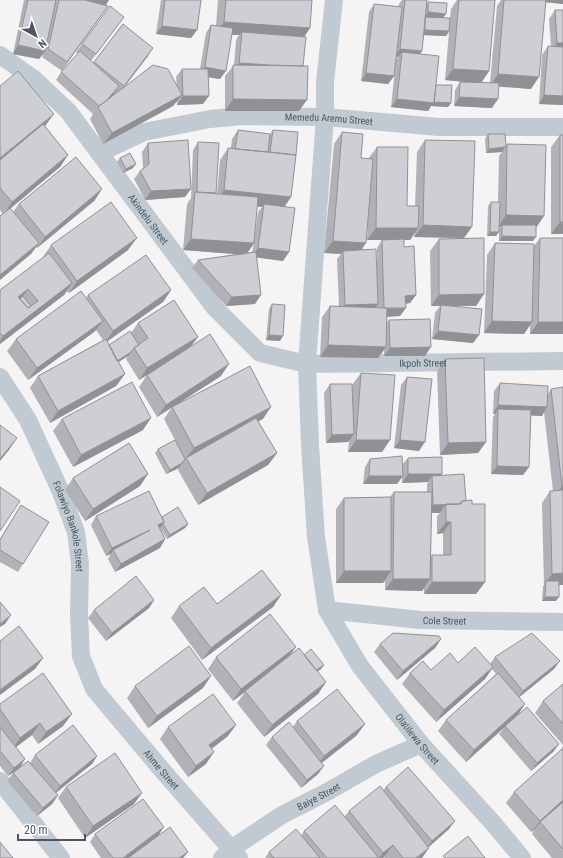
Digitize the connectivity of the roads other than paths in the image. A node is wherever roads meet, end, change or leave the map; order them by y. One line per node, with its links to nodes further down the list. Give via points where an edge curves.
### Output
1 (334, 0): 3 (street, via 325,82)
2 (0, 55): 5 (street, Akindelu Street, via 34,79 68,110)
3 (325, 117): 4 (street, Memedu Aremu Street, via 440,127); 5 (street, Memedu Aremu Street, via 243,116 210,119 144,132); 7 (street)
4 (563, 127)
5 (99, 152): 7 (street, Akindelu Street, via 221,314 260,353)
6 (563, 361): 7 (street, Ikpoh Street)
7 (307, 364): 9 (street, via 316,537)
8 (0, 377): 11 (street, Folawiyo Bankole Street, via 28,420 76,532 80,564 81,656)
9 (327, 610): 10 (street, Cole Street, via 420,620); 12 (street, Olatilewa Street, via 360,666)
10 (563, 622)
11 (94, 689): 14 (street, Ahme Street)
12 (421, 744): 14 (street, Baiye Street, via 376,764 282,815); 16 (street, Olatilewa Street)
13 (0, 781): 15 (street)
14 (231, 855)
15 (60, 858)
16 (522, 858)

